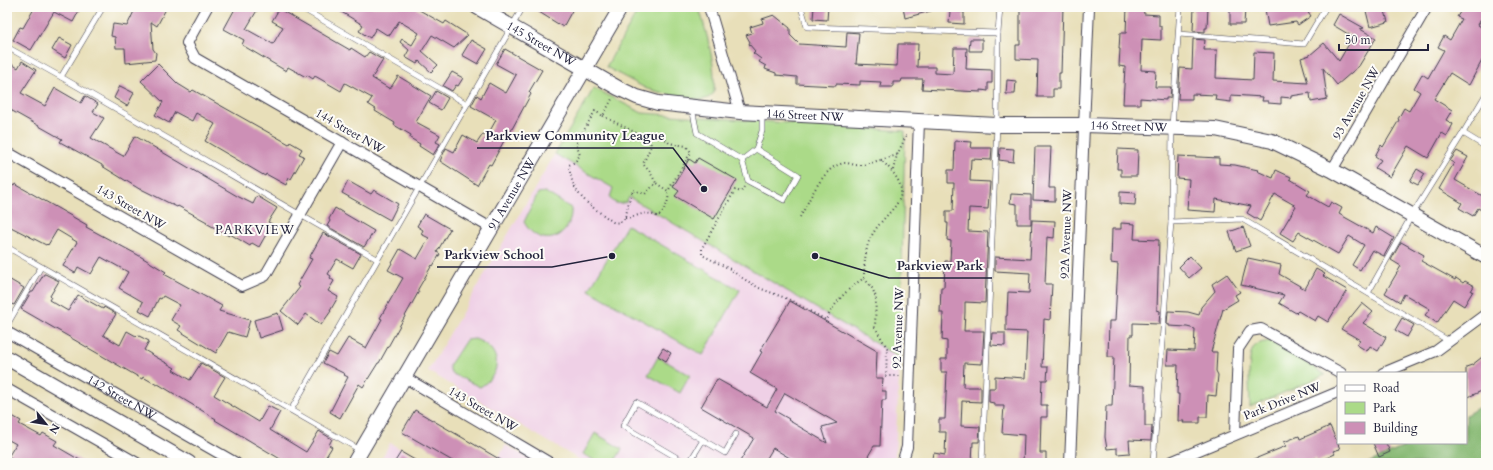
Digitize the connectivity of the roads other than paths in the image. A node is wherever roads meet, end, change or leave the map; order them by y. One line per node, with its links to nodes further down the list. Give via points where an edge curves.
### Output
1 (103, 7): 19 (lane)
2 (207, 7): 30 (street, 144 Street NW, via 187,43 196,58)
3 (300, 7): 21 (lane)
4 (477, 7): 14 (street, 145 Street NW)
5 (523, 7): 14 (lane)
6 (621, 7): 18 (street, 91 Avenue NW)
7 (709, 7): 23 (street)
8 (801, 7): 15 (lane, via 807,27)
9 (1000, 7): 15 (lane)
10 (1089, 7): 27 (street, 92A Avenue NW)
11 (1180, 7): 16 (lane)
12 (1326, 7): 16 (lane, via 1304,44)
13 (1426, 7): 35 (street, 93 Avenue NW)
14 (512, 27): 18 (street, 145 Street NW); 21 (lane)
15 (998, 33): 26 (lane)
16 (1179, 34): 28 (lane)
17 (7, 46): 19 (lane)
18 (584, 69): 22 (street, 146 Street NW, via 637,97 658,103); 40 (street, 91 Avenue NW)
19 (62, 77): 38 (lane)
20 (1486, 94): 29 (lane)
21 (467, 104): 36 (lane)
22 (691, 107): 23 (street, 146 Street NW); 34 (lane, via 697,133)
23 (740, 112): 24 (street, 146 Street NW)
24 (762, 114): 25 (street, 146 Street NW); 32 (lane, via 762,131)
25 (912, 121): 26 (street, 146 Street NW); 67 (street, 92 Avenue NW, via 907,447)
26 (997, 125): 27 (street, 146 Street NW); 68 (lane)
27 (1084, 125): 28 (street, 146 Street NW); 69 (street, 92A Avenue NW)
28 (1172, 127): 35 (street, 146 Street NW, via 1215,129 1272,141); 39 (lane)
29 (1463, 133): 31 (lane); 37 (lane)
30 (342, 142): 36 (street, 144 Street NW); 38 (street)
31 (1486, 147)
32 (756, 150): 34 (lane); 34 (lane, via 798,175 784,200 748,181)
33 (7, 152): 38 (street, 143 Street NW, via 242,286 265,276)
34 (742, 160)
35 (1332, 170): 37 (street, 146 Street NW)
36 (419, 187): 40 (street, 144 Street NW); 43 (lane)
37 (1412, 215): 42 (street, 146 Street NW); 45 (lane)
38 (300, 216): 43 (lane)
39 (1171, 222): 45 (lane, via 1242,219); 70 (lane)
40 (491, 228): 53 (street, 91 Avenue NW)
41 (7, 247): 44 (lane)
42 (1486, 257)
43 (377, 259): 56 (lane)
44 (41, 266): 47 (lane); 56 (lane)
45 (1368, 294): 49 (lane)
46 (1486, 314): 49 (street)
47 (7, 324)
48 (7, 332): 63 (street, 142 Street NW)
49 (1449, 342): 52 (street, via 1436,351)
50 (7, 358): 62 (street, 142 Street NW)
51 (1339, 372): 58 (street, Park Drive NW, via 1261,329 1250,331 1238,349)
52 (1385, 372)
53 (404, 377): 60 (street, 91 Avenue NW); 65 (street, 143 Street NW)
54 (7, 388): 61 (street)
55 (1337, 392): 58 (street, Park Drive NW)
56 (290, 410): 60 (lane)
57 (736, 434): 59 (lane, via 725,453)
58 (1236, 434): 71 (street, Park Drive NW)
59 (703, 440): 66 (lane); 66 (lane, via 636,402 623,426)
60 (361, 450): 64 (street, 91 Avenue NW)
61 (137, 463)
62 (189, 463)
63 (236, 463)
64 (354, 463)
65 (550, 463)
66 (688, 463)
67 (902, 463)
68 (982, 463)
69 (1070, 463)
70 (1153, 463)
71 (1168, 463)

